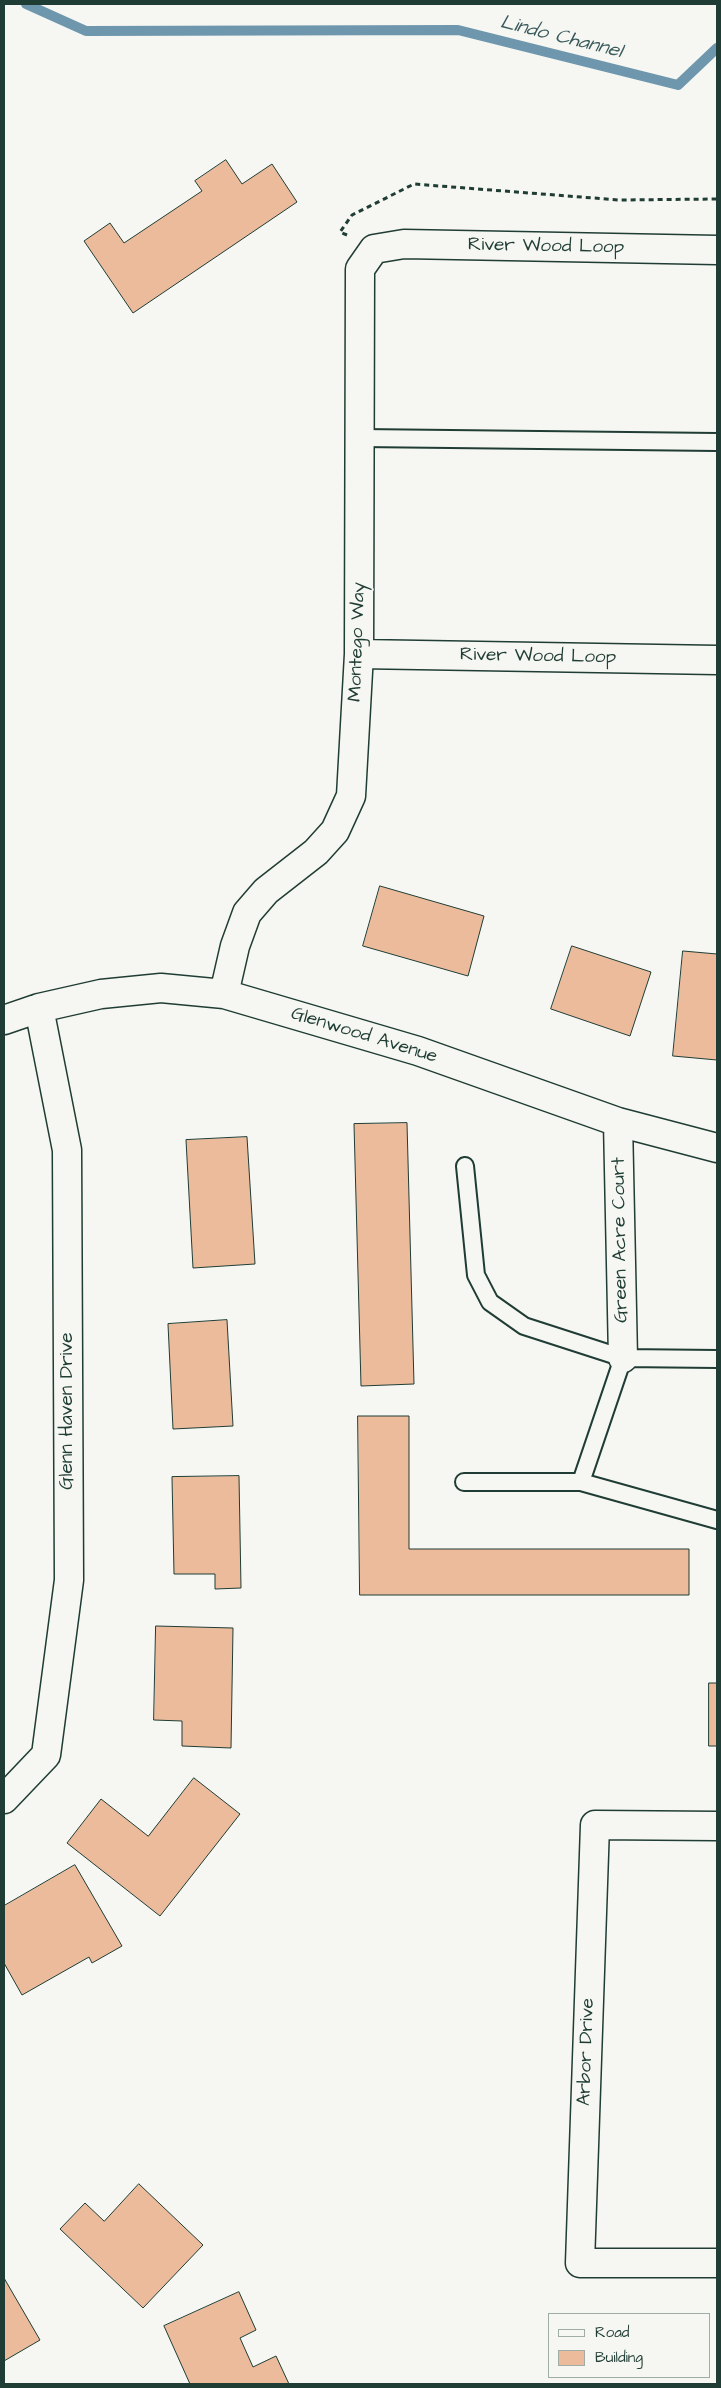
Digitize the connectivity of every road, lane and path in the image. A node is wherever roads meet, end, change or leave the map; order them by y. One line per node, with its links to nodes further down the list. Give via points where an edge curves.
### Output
1 (717, 199): 2 (path, via 619,200 414,184 352,215 340,232)
2 (374, 249): 3 (street, River Wood Loop, via 404,244); 4 (street, Montego Way, via 360,269)
3 (717, 250)
4 (361, 438): 5 (lane); 6 (street, Montego Way)
5 (717, 442)
6 (359, 654): 7 (street, River Wood Loop); 8 (street, Montego Way, via 351,796 335,831 316,852 266,891 247,913 235,946)
7 (717, 660)
8 (224, 994): 9 (street, Glenwood Avenue, via 161,988 101,994); 11 (street, Glenwood Avenue, via 418,1051)
9 (39, 1008): 10 (street, Glenwood Avenue); 19 (street, Glenn Haven Drive, via 68,1150 69,1580 46,1755)
10 (4, 1020)
11 (618, 1122): 12 (street, Glenwood Avenue); 14 (street, Green Acre Court)
12 (717, 1148)
13 (465, 1166): 14 (lane, via 476,1275 490,1302 524,1326)
14 (623, 1358): 15 (lane); 17 (lane)
15 (717, 1359)
16 (464, 1482): 17 (lane)
17 (581, 1482): 18 (lane)
18 (717, 1520)
19 (4, 1799)
20 (717, 1826): 21 (street, Arbor Drive, via 595,1825 580,2263)
21 (717, 2263)

